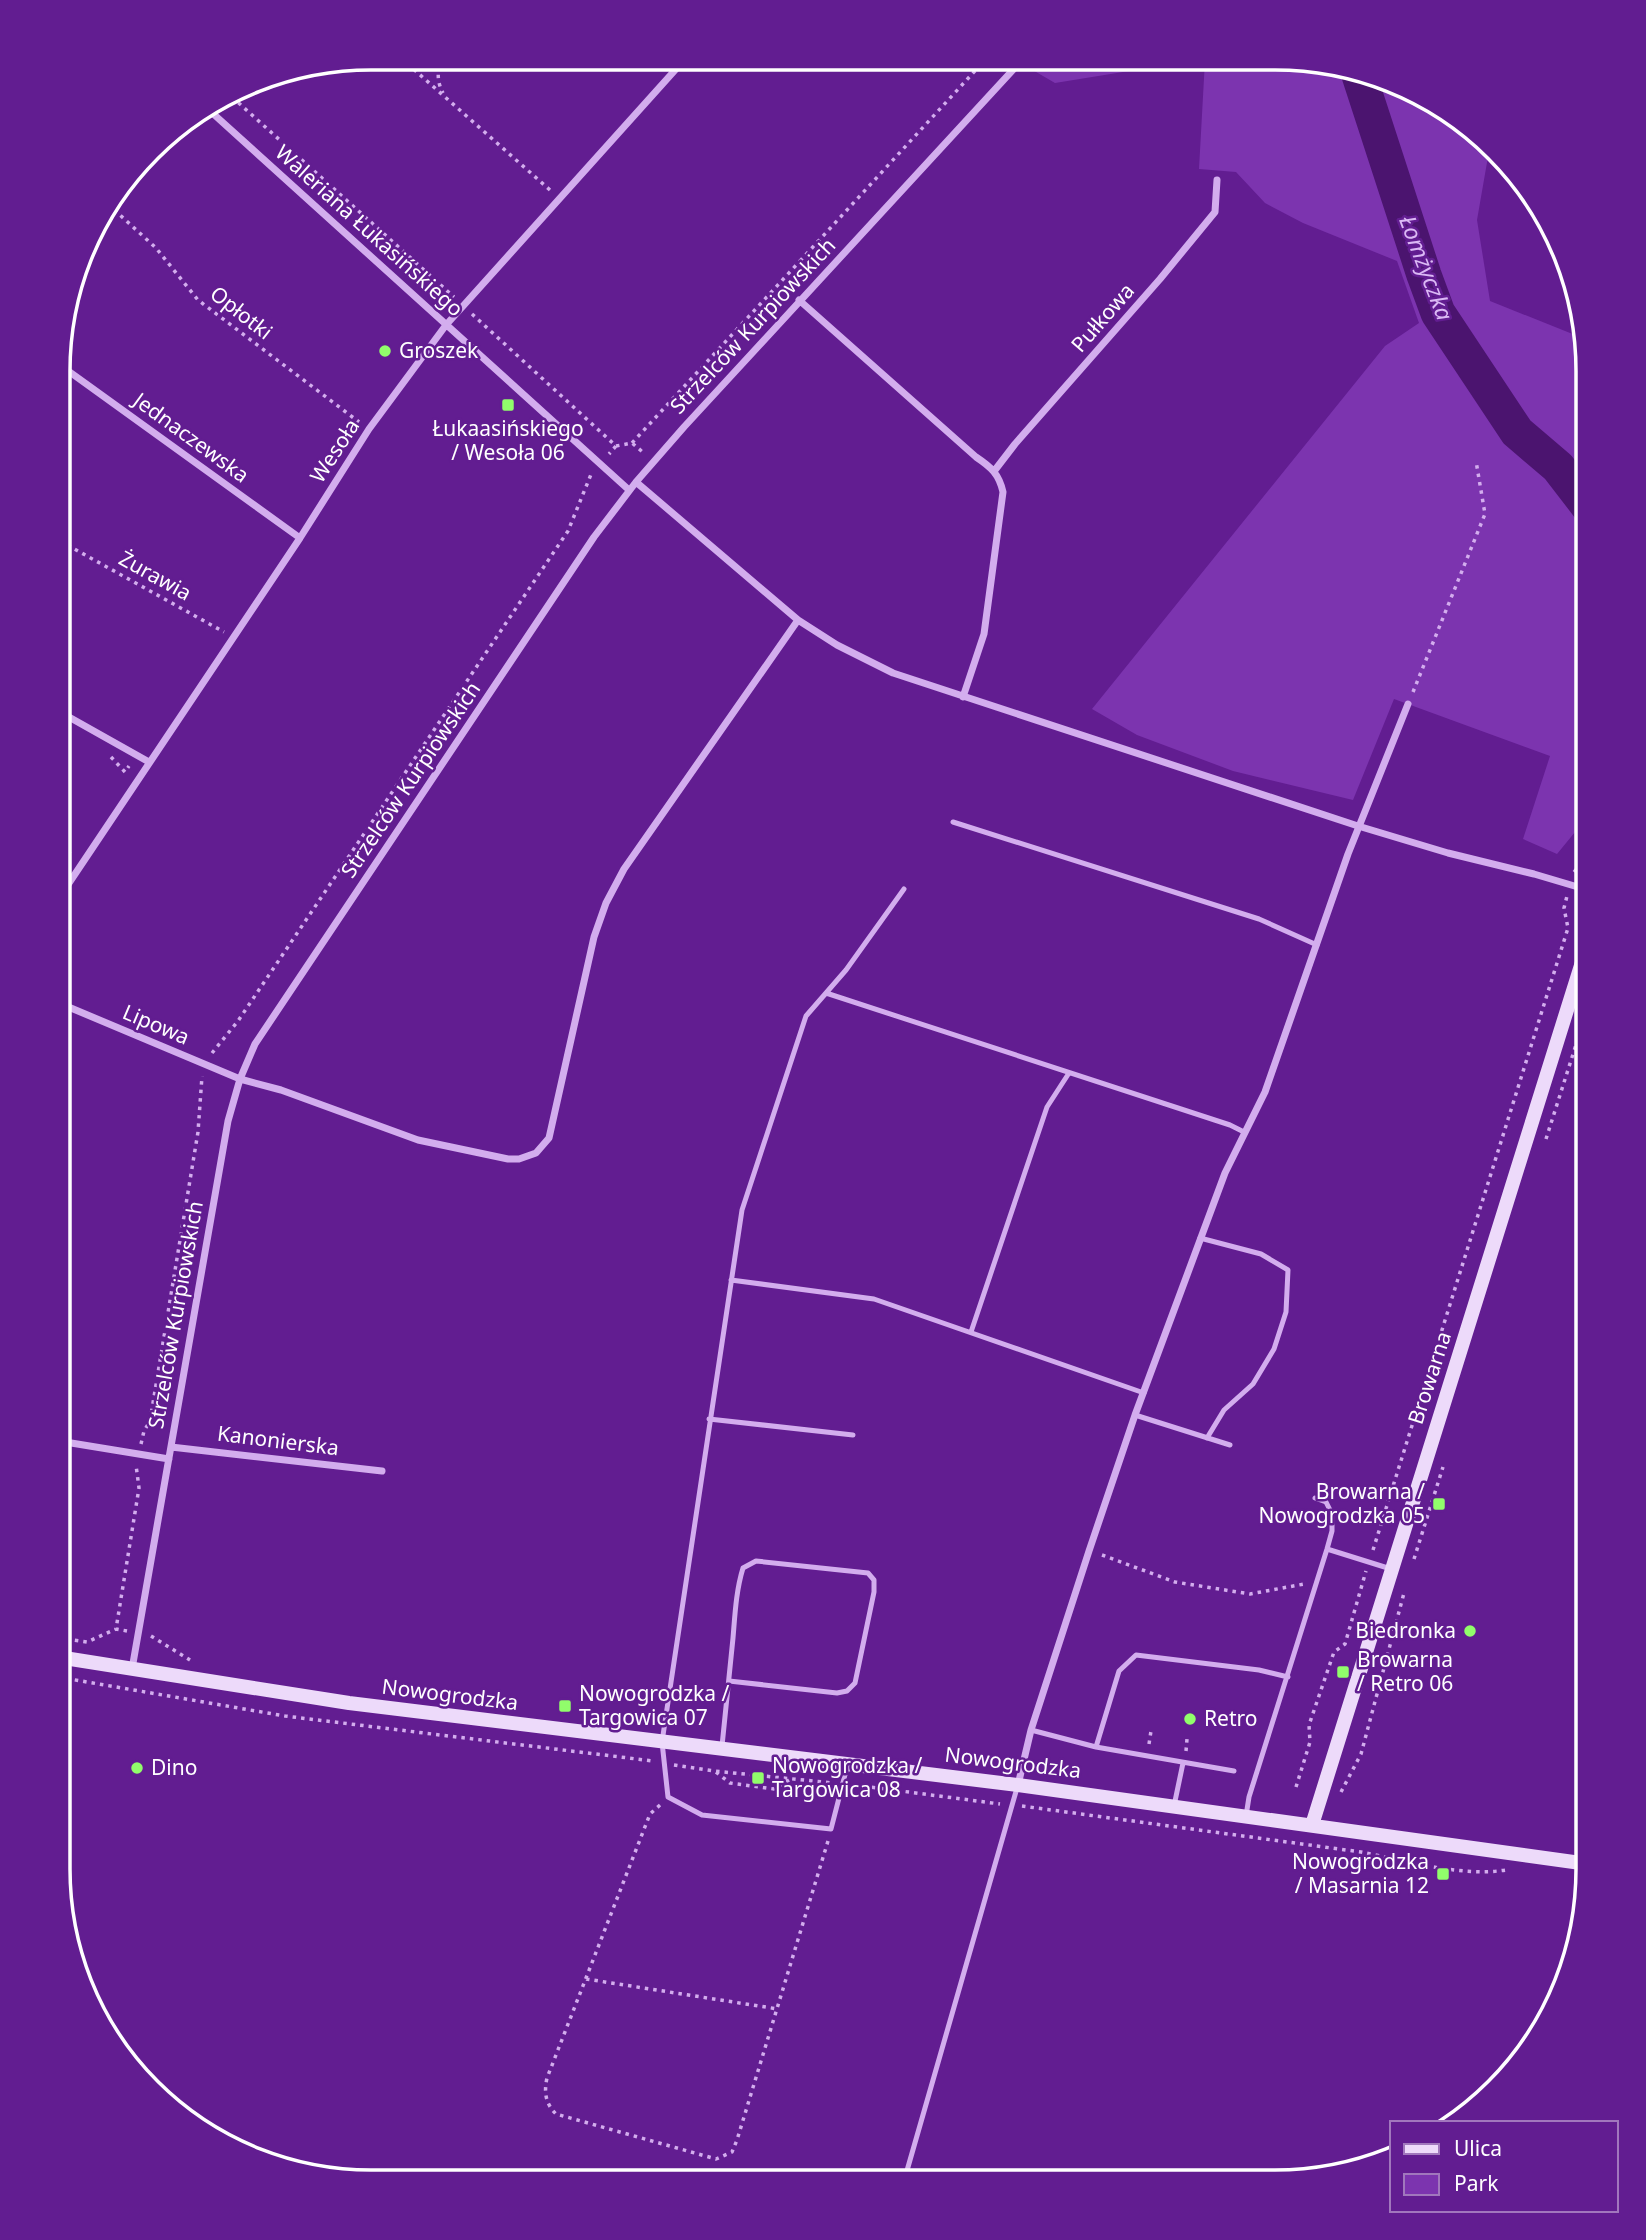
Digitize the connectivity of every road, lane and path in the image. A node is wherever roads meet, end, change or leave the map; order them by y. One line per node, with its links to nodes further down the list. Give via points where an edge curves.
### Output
1 (415, 70): 6 (path)
2 (439, 70): 6 (path, via 438,85)
3 (675, 70): 10 (street, Wesoła)
4 (976, 70): 12 (path)
5 (1013, 70): 13 (street, Strzelców Kurpiowskich)
6 (445, 97): 10 (path)
7 (237, 102): 15 (path)
8 (214, 115): 16 (street, Waleriana Łukasińskiego)
9 (1217, 180): 24 (street, Pułkowa, via 1215,212)
10 (559, 198): 15 (street, Wesoła)
11 (116, 211): 18 (path, Opłotki, via 156,248 198,300)
12 (800, 261): 13 (path); 19 (path)
13 (819, 279): 14 (street, Strzelców Kurpiowskich)
14 (799, 300): 21 (street, Strzelców Kurpiowskich); 24 (street)
15 (463, 306): 16 (street, Wesoła); 20 (path)
16 (446, 324): 18 (street, Wesoła); 23 (street, Waleriana Łukasińskiego)
17 (70, 372): 27 (street, Jednaczewska)
18 (369, 429): 27 (street, Wesoła)
19 (632, 443): 20 (path); 21 (path)
20 (616, 446): 23 (path)
21 (653, 461): 25 (street, Strzelców Kurpiowskich)
22 (1476, 461): 32 (path, via 1485,514)
23 (600, 464): 26 (street, Waleriana Łukasińskiego); 47 (path, via 589,475 568,531)
24 (995, 470): 31 (street, via 1003,492 986,622)
25 (636, 482): 26 (street, Strzelców Kurpiowskich); 29 (street)
26 (629, 491): 49 (street, Strzelców Kurpiowskich, via 260,1036)
27 (300, 538): 30 (street, Wesoła)
28 (70, 547): 30 (path, Żurawia)
29 (798, 620): 31 (street, via 893,673); 49 (street, Lipowa, via 624,869 606,903 586,970 555,1118 541,1149 508,1159 418,1140)
30 (234, 637): 34 (street, Wesoła)
31 (963, 697): 36 (street)
32 (1408, 704): 36 (street)
33 (70, 718): 34 (street)
34 (149, 762): 38 (street, Wesoła)
35 (953, 822): 42 (lane, via 1259,919)
36 (1359, 826): 39 (street); 42 (street)
37 (1576, 869): 39 (path)
38 (70, 883)
39 (1569, 885): 40 (street); 70 (path, via 1564,908 1568,928)
40 (1576, 887)
41 (904, 889): 44 (lane)
42 (1317, 945): 50 (street, via 1265,1092)
43 (1576, 981): 72 (main road, Browarna)
44 (826, 993): 48 (lane); 53 (lane, via 806,1017 742,1210)
45 (70, 1008): 47 (street, Lipowa)
46 (1576, 1045): 51 (path)
47 (206, 1065): 49 (street, Lipowa); 63 (path, via 150,1421)
48 (1069, 1073): 50 (lane); 54 (lane, via 1047,1107)
49 (240, 1079): 62 (street, Strzelców Kurpiowskich, via 228,1121)
50 (1244, 1132): 52 (street)
51 (1546, 1140)
52 (1199, 1238): 55 (street); 59 (lane, via 1261,1254 1287,1270 1286,1312 1274,1349 1253,1384 1224,1410)
53 (731, 1280): 54 (lane, via 874,1299); 57 (lane)
54 (971, 1332): 55 (lane)
55 (1144, 1393): 56 (street)
56 (1135, 1415): 59 (lane); 69 (street)
57 (709, 1419): 58 (lane); 85 (lane)
58 (853, 1435)
59 (1207, 1438): 61 (lane)
60 (70, 1443): 63 (street)
61 (1230, 1445)
62 (171, 1447): 64 (street, Strzelców Kurpiowskich); 66 (street, Kanonierska)
63 (139, 1454): 64 (street); 75 (path, via 135,1468 139,1488)
64 (169, 1459): 76 (street, Strzelców Kurpiowskich)
65 (1444, 1459): 71 (path)
66 (382, 1471)
67 (1315, 1498): 68 (lane, via 1326,1502 1332,1514)
68 (1327, 1549): 70 (lane); 74 (lane)
69 (1088, 1551): 74 (path, via 1175,1582 1251,1594 1303,1583); 84 (street)
70 (1369, 1562): 72 (lane); 95 (path, via 1345,1644 1334,1652 1309,1725 1310,1742)
71 (1410, 1568)
72 (1391, 1569): 101 (main road, Browarna)
73 (1407, 1581): 96 (path, via 1361,1754)
74 (1316, 1589): 81 (lane)
75 (116, 1629): 76 (path); 77 (path, via 87,1642)
76 (138, 1633): 79 (path, via 156,1637); 80 (street, Strzelców Kurpiowskich)
77 (70, 1640)
78 (70, 1659): 80 (main road, Nowogrodzka)
79 (190, 1660)
80 (132, 1670): 85 (main road, Nowogrodzka)
81 (1287, 1677): 86 (lane, via 1136,1655 1119,1671); 100 (lane)
82 (70, 1679): 88 (path, via 285,1716)
83 (729, 1681): 83 (lane, via 743,1569 756,1561 868,1573 874,1580 855,1683 847,1691); 87 (lane)
84 (1031, 1730): 86 (lane); 94 (street)
85 (662, 1742): 87 (main road, Nowogrodzka); 97 (lane)
86 (1096, 1747): 89 (lane)
87 (722, 1749): 90 (main road, Nowogrodzka)
88 (610, 1755)
89 (1183, 1763): 91 (lane); 99 (lane)
90 (848, 1764): 93 (lane); 94 (main road, Nowogrodzka)
91 (1234, 1771)
92 (791, 1779): 92 (path, via 774,1789 730,1783 714,1771); 93 (path)
93 (843, 1783): 98 (path); 102 (lane)
94 (1018, 1785): 98 (lane); 99 (main road, Nowogrodzka)
95 (1296, 1787)
96 (1340, 1794)
97 (668, 1797): 102 (lane, via 702,1815); 105 (path, via 650,1814)
98 (1013, 1805): 104 (path, via 1486,1873); 107 (lane)
99 (1174, 1806): 100 (main road, Nowogrodzka)
100 (1246, 1816): 101 (main road, Nowogrodzka)
101 (1312, 1825): 103 (main road, Nowogrodzka)
102 (831, 1829): 106 (path)
103 (1576, 1862)
104 (1517, 1868)
105 (586, 1979): 106 (path); 106 (path, via 547,2078 544,2091 550,2108 556,2114 716,2159 732,2152 737,2140)
106 (778, 2009)
107 (907, 2170)

